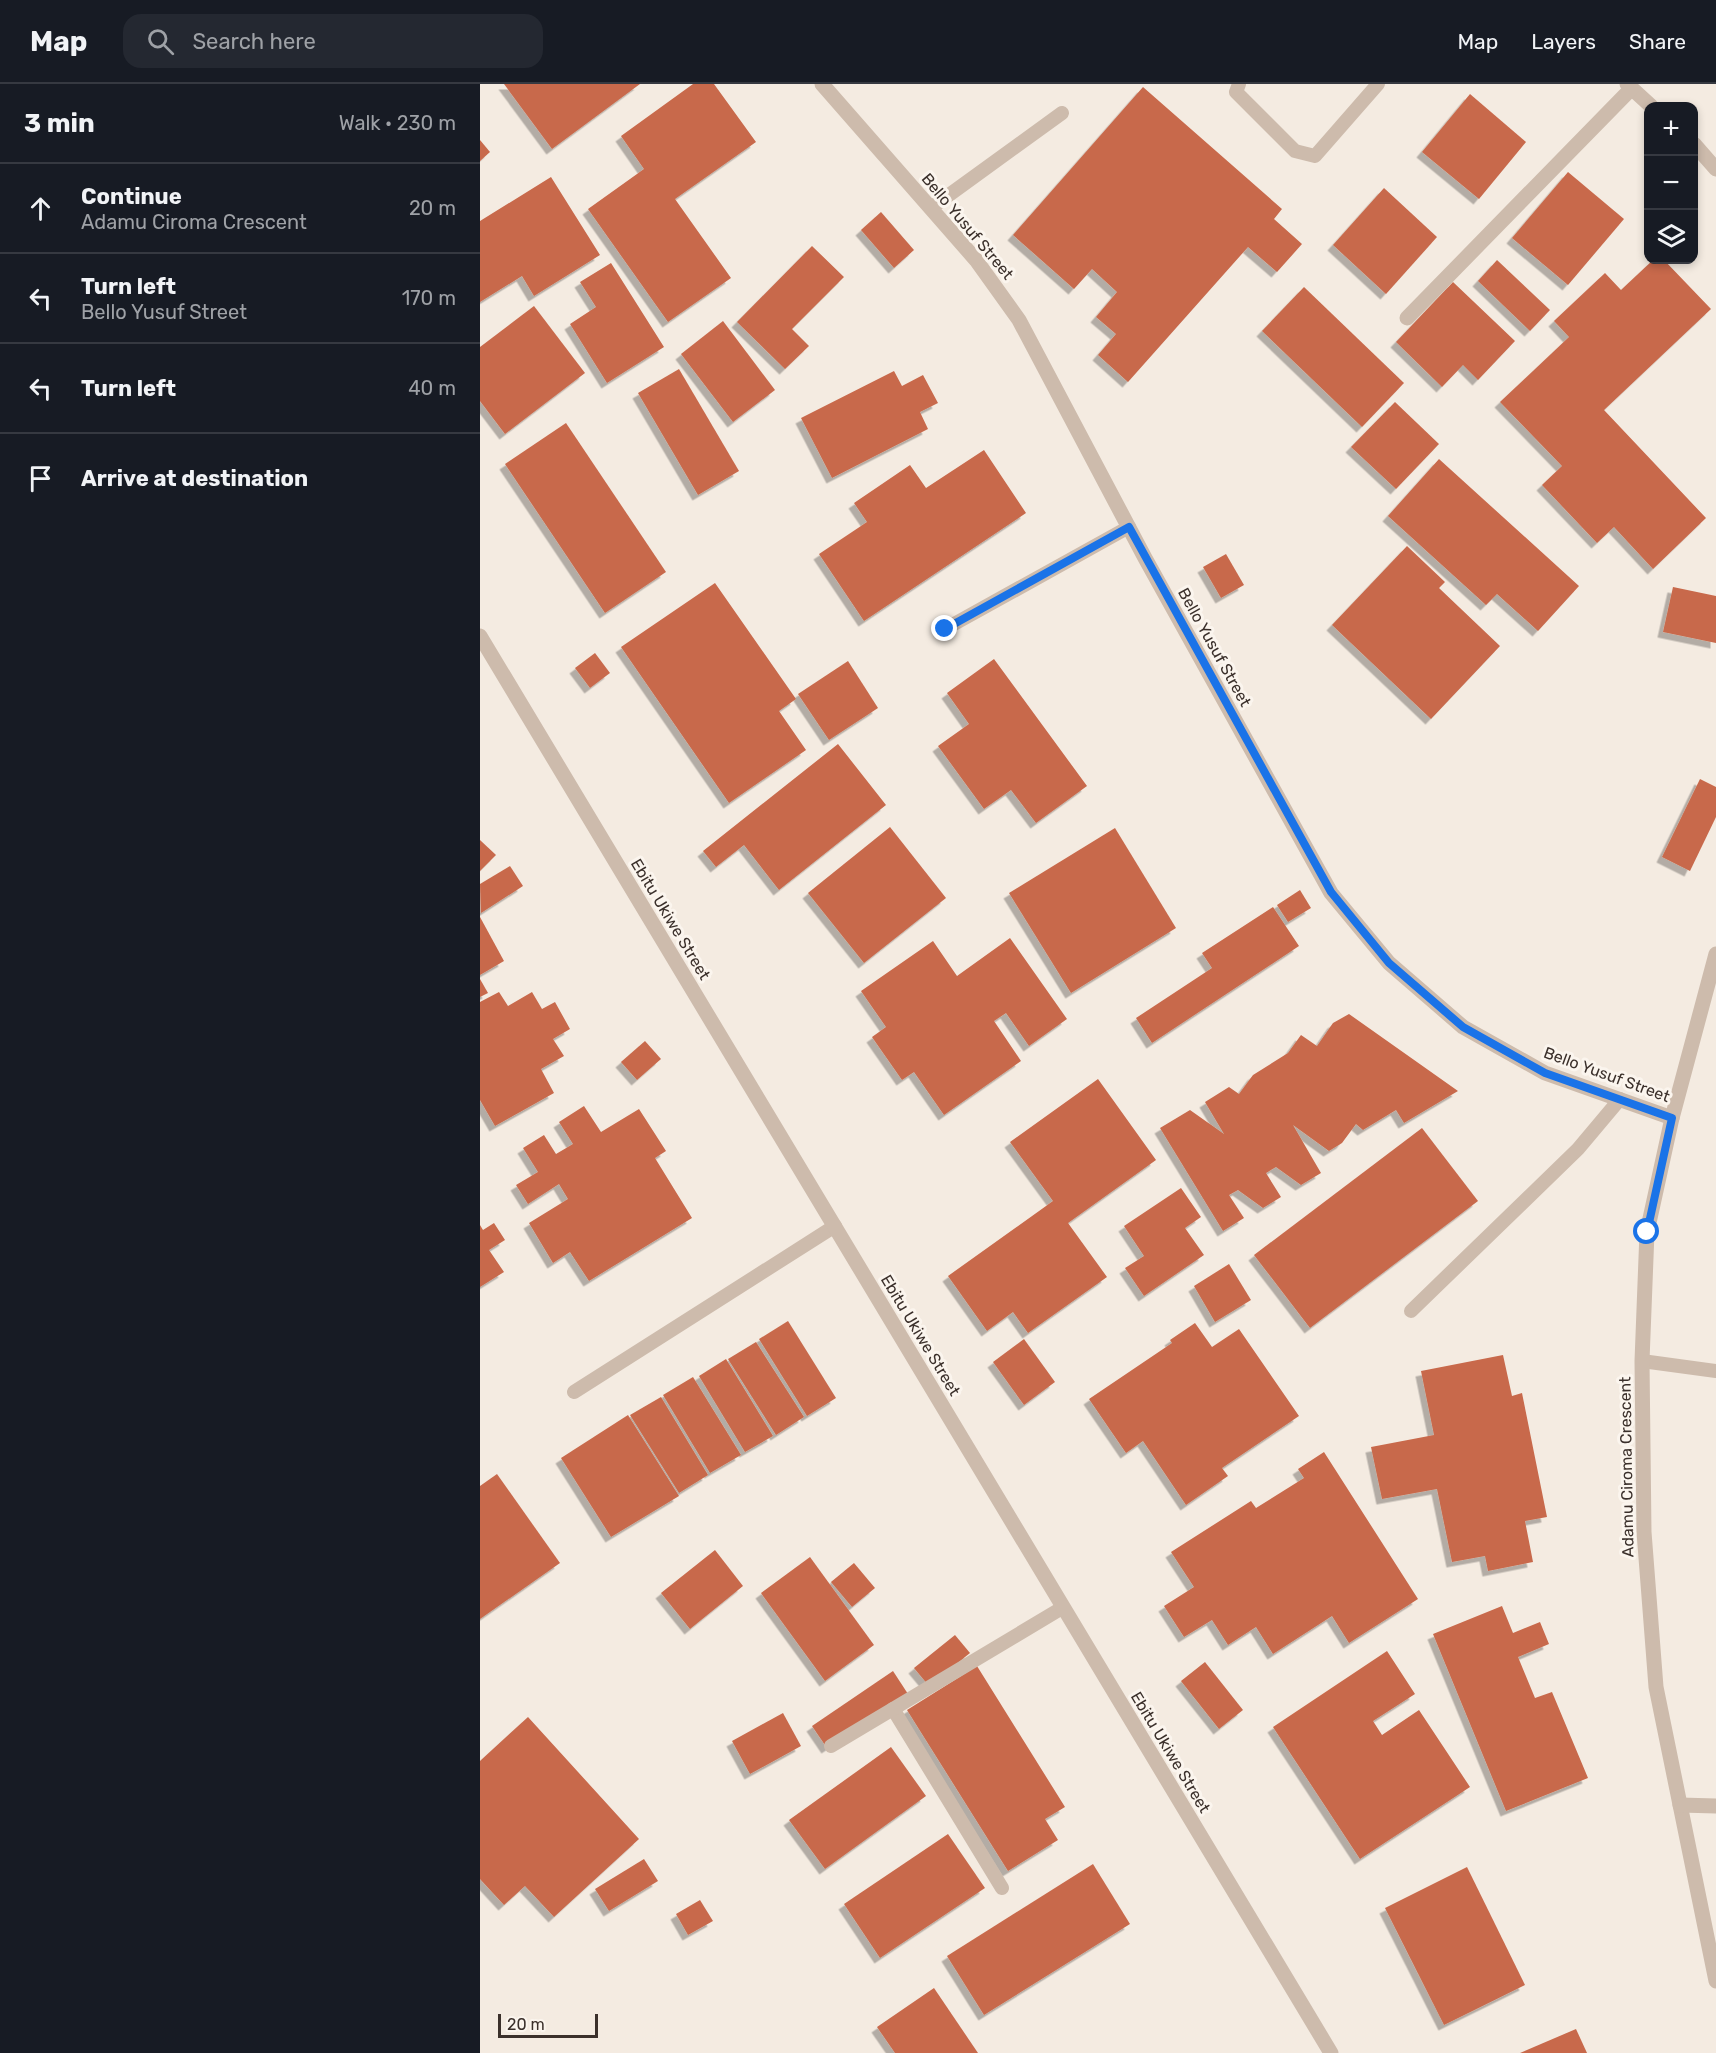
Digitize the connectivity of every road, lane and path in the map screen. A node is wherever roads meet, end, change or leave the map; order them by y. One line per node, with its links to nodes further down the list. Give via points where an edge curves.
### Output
1 (822, 84): 9 (street, Bello Yusuf Street)
2 (1239, 84): 3 (lane, via 1236,92 1295,151 1315,156)
3 (1378, 84)
4 (1629, 86): 5 (street); 10 (street)
5 (1647, 102)
6 (1062, 113): 9 (lane)
7 (1698, 149): 8 (street)
8 (1716, 169)
9 (931, 208): 11 (street, Bello Yusuf Street, via 976,260 1019,320)
10 (1407, 318)
11 (1129, 527): 12 (lane); 15 (street, Bello Yusuf Street, via 1331,892 1389,963 1463,1027 1545,1073)
12 (945, 629)
13 (480, 636): 17 (street, Ebitu Ukiwe Street)
14 (1716, 954): 16 (street, Adamu Ciroma Crescent)
15 (1620, 1099): 16 (street, Bello Yusuf Street); 18 (lane, via 1578,1149)
16 (1672, 1118): 19 (street, Adamu Ciroma Crescent, via 1647,1232)
17 (835, 1226): 21 (lane); 22 (street, Ebitu Ukiwe Street)
18 (1411, 1311)
19 (1642, 1361): 20 (lane); 25 (street, Adamu Ciroma Crescent, via 1644,1532 1656,1688)
20 (1716, 1371)
21 (574, 1392)
22 (1062, 1608): 23 (lane); 29 (street, Ebitu Ukiwe Street)
23 (892, 1709): 24 (lane); 27 (lane)
24 (831, 1746)
25 (1680, 1805): 26 (street); 28 (street, Adamu Ciroma Crescent)
26 (1716, 1806)
27 (1002, 1888)
28 (1716, 1981)
29 (1331, 2053)

